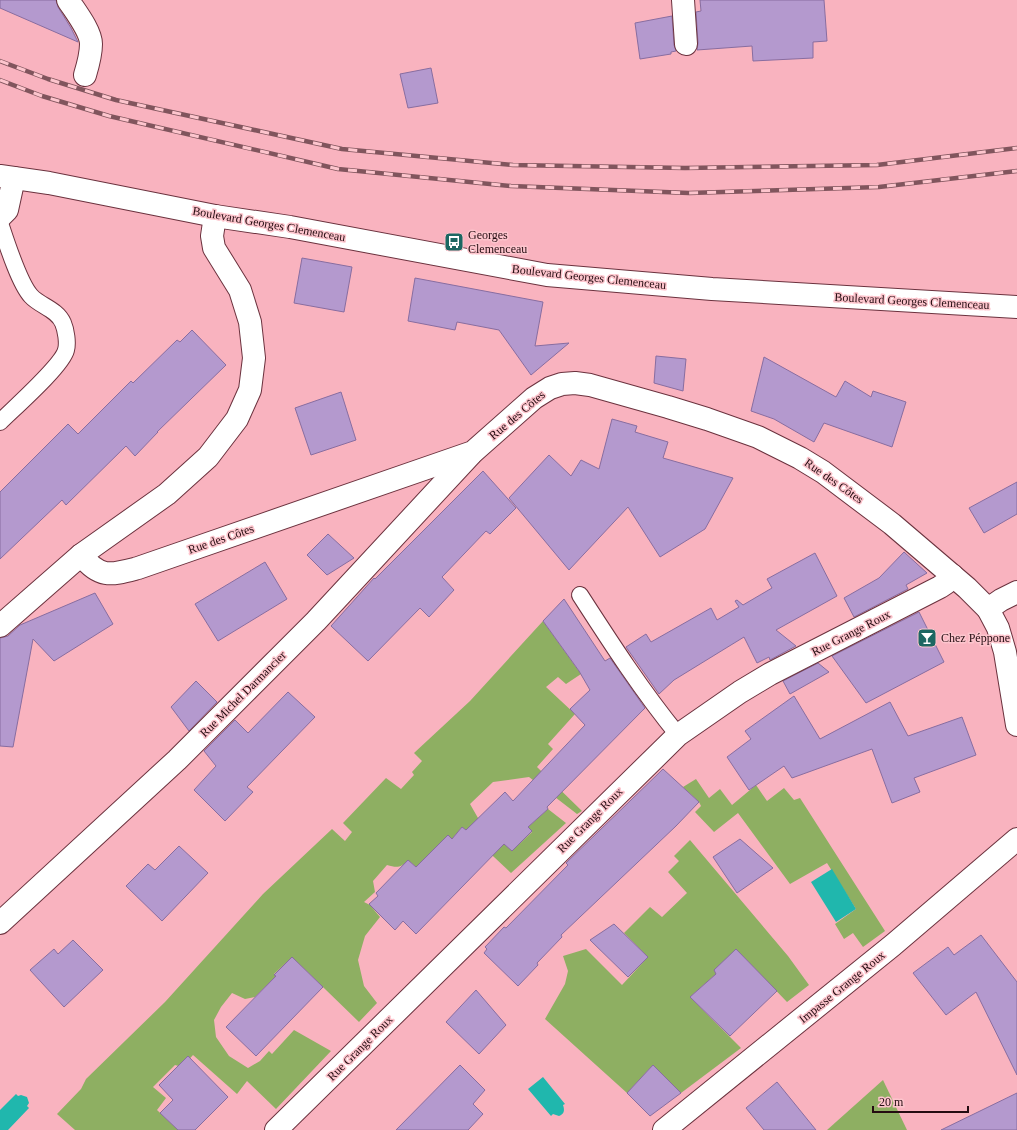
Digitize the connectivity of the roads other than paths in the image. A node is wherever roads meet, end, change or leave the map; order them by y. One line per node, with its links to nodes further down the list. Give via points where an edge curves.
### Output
1 (68, 0): 4 (street, via 88,33 91,43)
2 (683, 0): 3 (street)
3 (686, 44)
4 (85, 75)
5 (7, 177): 6 (street, Boulevard Georges Clemenceau, via 50,183); 7 (street, via 7,210)
6 (215, 216): 9 (street, Boulevard Georges Clemenceau, via 290,227 547,274 712,289); 12 (street, via 212,236 214,248 240,290 250,322 254,358 250,390 237,419 208,457 167,494)
7 (0, 217)
8 (0, 223): 10 (lane, via 25,287 31,296 55,312 63,323 66,350 58,364)
9 (1017, 307)
10 (0, 422)
11 (473, 452): 12 (street, Rue des Côtes, via 119,573 103,573 90,567); 13 (street, Rue des Côtes, via 534,398 550,388 575,383 590,385 707,419 758,437 800,458 823,472 892,524); 21 (street, Rue Michel Darmancier, via 316,621 177,760)
12 (81, 555): 17 (street)
13 (952, 575): 16 (street, Rue des Côtes); 19 (street, Rue Grange Roux, via 940,587 770,674)
14 (1017, 592): 16 (street)
15 (580, 595): 19 (lane)
16 (988, 609): 18 (street, Rue des Côtes, via 998,628 1005,652)
17 (0, 626)
18 (1017, 725)
19 (678, 735): 22 (street, Rue Grange Roux)
20 (1017, 839): 23 (street, Impasse Grange Roux, via 893,945)
21 (0, 923)
22 (276, 1130)
23 (664, 1130)

